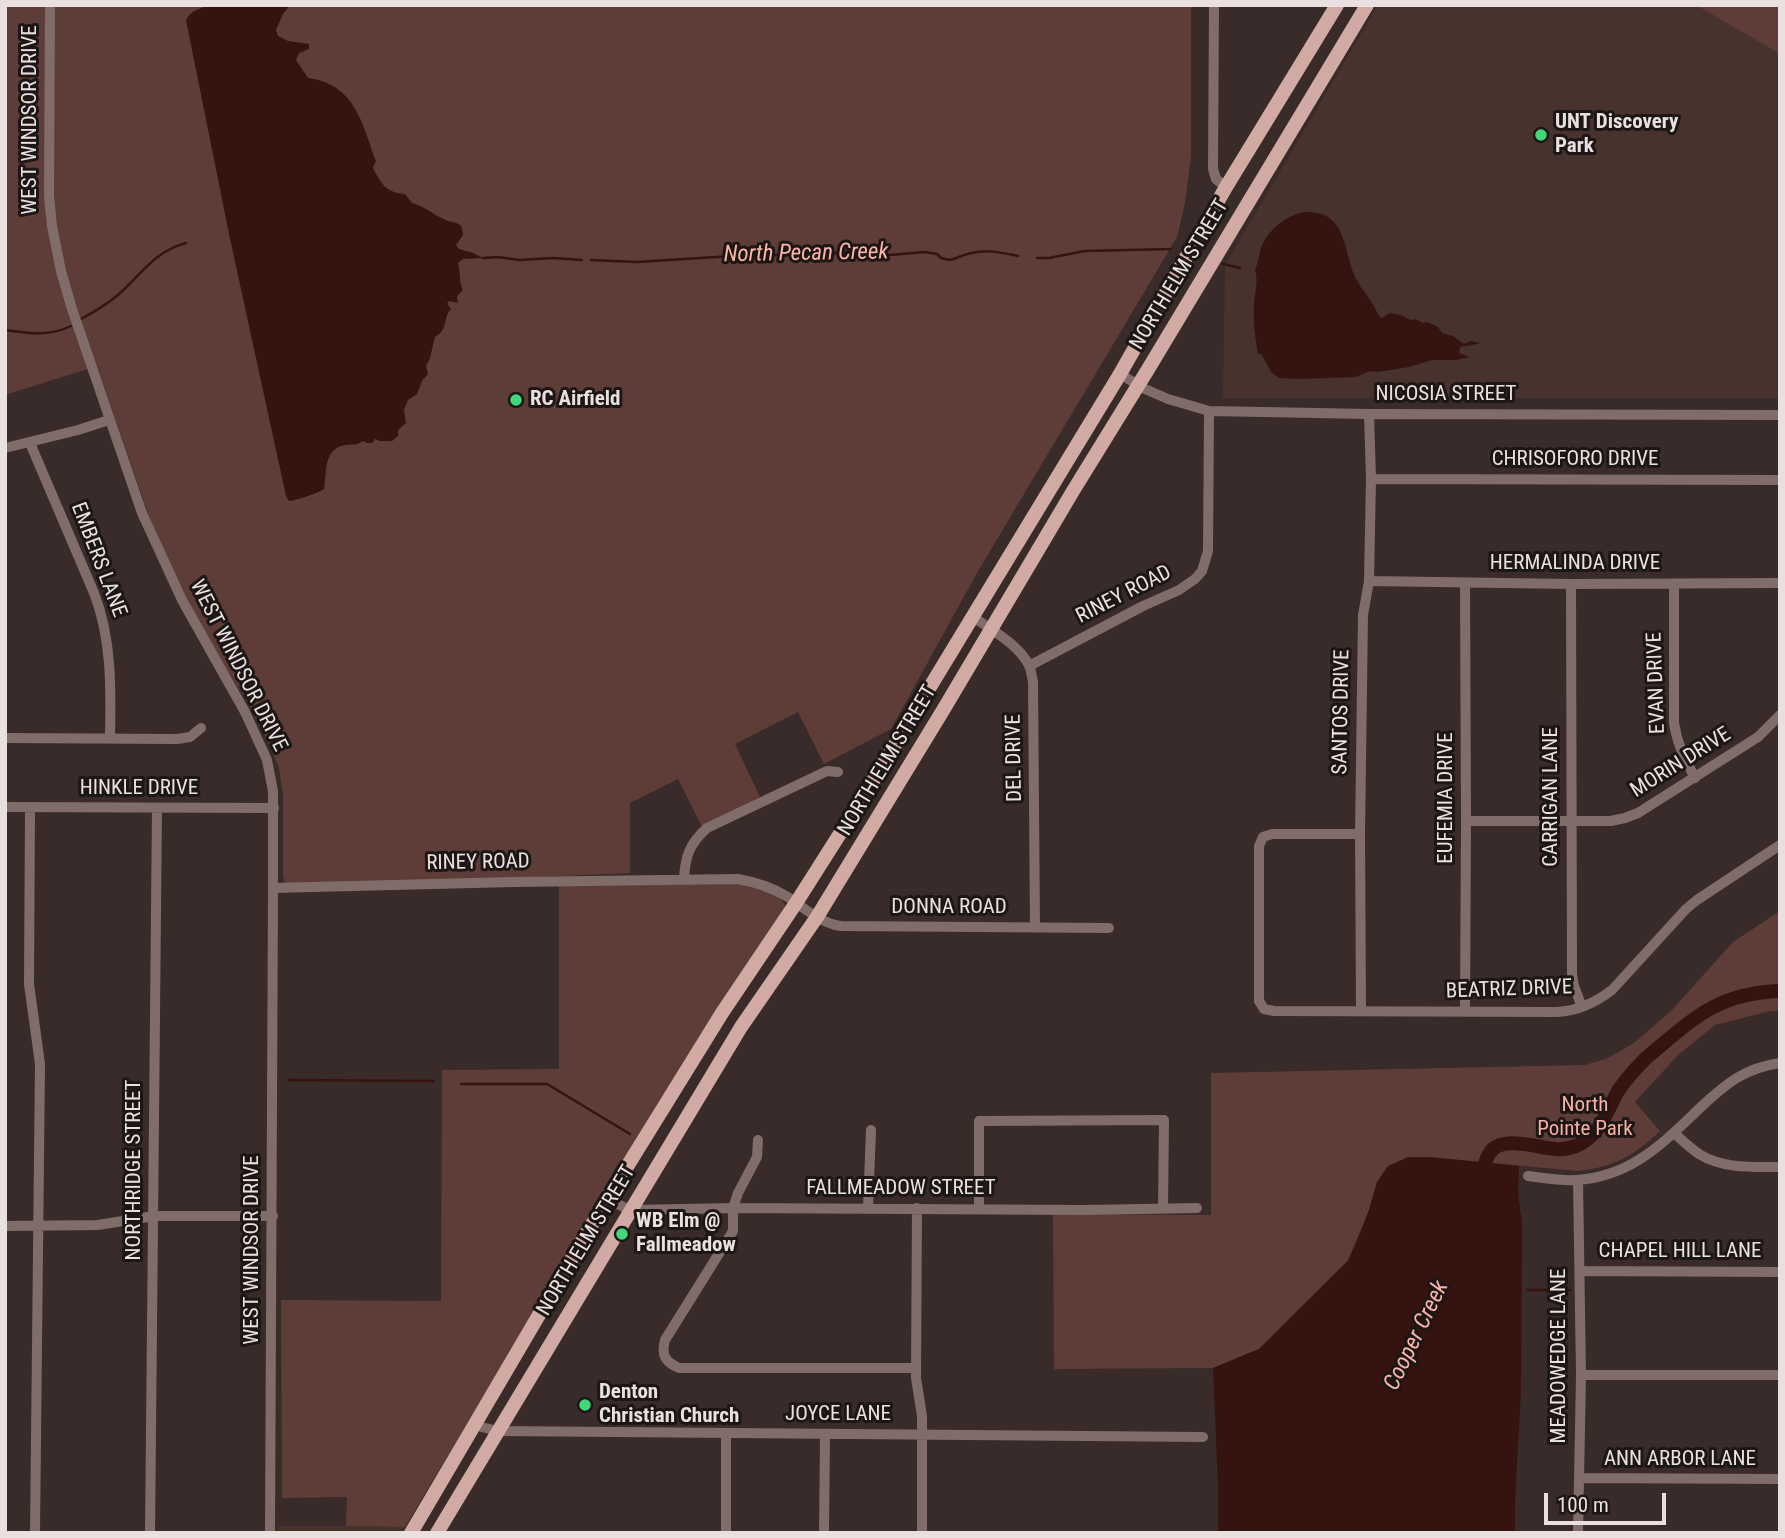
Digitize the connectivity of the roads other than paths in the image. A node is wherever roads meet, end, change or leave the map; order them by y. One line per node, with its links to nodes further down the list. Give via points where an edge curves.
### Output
1 (50, 5): 11 (street, WEST WINDSOR DRIVE, via 52,226 65,289)
2 (1214, 5): 5 (street, via 1213,169)
3 (1337, 5): 5 (main road, NORTH ELM STREET)
4 (1367, 5): 7 (main road, NORTH ELM STREET)
5 (1226, 187): 6 (main road, NORTH ELM STREET)
6 (1120, 374): 7 (street, NICOSIA STREET); 21 (main road, NORTH ELM STREET)
7 (1139, 385): 8 (street, NICOSIA STREET); 22 (main road, NORTH ELM STREET)
8 (1209, 411): 9 (street, NICOSIA STREET); 23 (street, RINEY ROAD, via 1208,551 1202,571 1179,590)
9 (1369, 414): 10 (street, NICOSIA STREET); 14 (street, SANTOS DRIVE)
10 (1780, 415)
11 (110, 420): 12 (street); 33 (street, WEST WINDSOR DRIVE, via 142,513 176,588 264,752)
12 (30, 443): 13 (street); 27 (street, EMBERS LANE, via 103,618)
13 (5, 448)
14 (1371, 479): 15 (street, CHRISOFORO DRIVE); 16 (street, SANTOS DRIVE)
15 (1780, 480)
16 (1369, 580): 17 (street, HERMALINDA DRIVE); 36 (street, SANTOS DRIVE, via 1363,615)
17 (1465, 583): 19 (street, HERMALINDA DRIVE); 34 (street, EUFEMIA DRIVE)
18 (1780, 583): 20 (street, HERMALINDA DRIVE)
19 (1571, 584): 20 (street, HERMALINDA DRIVE); 35 (street, CARRIGAN LANE)
20 (1674, 584): 29 (street, EVAN DRIVE, via 1674,723 1681,752)
21 (972, 616): 22 (street); 40 (main road, NORTH ELM STREET)
22 (992, 630): 23 (street); 41 (main road, NORTH ELM STREET)
23 (1029, 666): 42 (street, DEL DRIVE, via 1033,682)
24 (1780, 715): 29 (street, MORIN DRIVE, via 1758,737)
25 (201, 728): 27 (street, via 177,740)
26 (5, 738): 27 (street)
27 (110, 738)
28 (838, 772): 38 (street, via 827,771 707,828 691,847)
29 (1695, 778): 35 (street, MORIN DRIVE, via 1625,818)
30 (5, 807): 31 (street, HINKLE DRIVE)
31 (30, 808): 32 (street, HINKLE DRIVE); 65 (street, via 29,984 40,1064)
32 (157, 808): 33 (street, HINKLE DRIVE); 62 (street, NORTHRIDGE STREET)
33 (274, 808): 39 (street, WEST WINDSOR DRIVE)
34 (1466, 821): 35 (street, MORIN DRIVE); 46 (street, EUFEMIA DRIVE)
35 (1571, 821): 44 (street, CARRIGAN LANE, via 1572,974)
36 (1360, 834): 45 (street, SANTOS DRIVE); 45 (street, BEATRIZ DRIVE, via 1263,837 1259,846 1259,1001 1264,1009 1274,1011)
37 (1780, 845): 44 (street, BEATRIZ DRIVE, via 1697,900 1612,990)
38 (684, 880): 39 (street, RINEY ROAD); 40 (street, RINEY ROAD, via 748,881)
39 (274, 888): 63 (street, WEST WINDSOR DRIVE)
40 (796, 903): 41 (street, DONNA ROAD); 54 (main road, NORTH ELM STREET)
41 (817, 917): 42 (street, DONNA ROAD, via 831,925 851,927); 61 (main road, NORTH ELM STREET, via 741,1027)
42 (1035, 927): 43 (street, DONNA ROAD)
43 (1109, 928)
44 (1582, 1007): 46 (street, BEATRIZ DRIVE, via 1557,1012)
45 (1361, 1011): 46 (street, BEATRIZ DRIVE)
46 (1465, 1012)
47 (1780, 1063): 49 (street, via 1740,1074)
48 (871, 1130): 56 (street)
49 (1674, 1133): 51 (street, via 1721,1164); 53 (street, via 1631,1166)
50 (758, 1140): 55 (street, via 757,1157)
51 (1780, 1167)
52 (1528, 1176): 53 (street)
53 (1578, 1180): 66 (street, MEADOWEDGE LANE)
54 (607, 1199): 61 (street, FALLMEADOW STREET); 71 (main road, NORTH ELM STREET)
55 (733, 1208): 56 (street, FALLMEADOW STREET); 61 (street, FALLMEADOW STREET); 68 (street, via 733,1231 665,1340 664,1358 679,1368)
56 (868, 1208): 57 (street, FALLMEADOW STREET)
57 (917, 1208): 58 (street, FALLMEADOW STREET); 68 (street)
58 (979, 1208): 60 (street, FALLMEADOW STREET); 60 (street, via 979,1121 1164,1120)
59 (1196, 1208): 60 (street, FALLMEADOW STREET)
60 (1163, 1209)
61 (630, 1210): 72 (main road, NORTH ELM STREET)
62 (154, 1216): 63 (street); 65 (street, via 98,1225); 80 (street, NORTHRIDGE STREET)
63 (272, 1216): 81 (street, WEST WINDSOR DRIVE)
64 (5, 1226): 65 (street)
65 (39, 1226): 79 (street)
66 (1580, 1271): 67 (street, CHAPEL HILL LANE); 69 (street, MEADOWEDGE LANE)
67 (1780, 1272)
68 (916, 1368): 75 (street)
69 (1581, 1375): 70 (street); 77 (street, MEADOWEDGE LANE)
70 (1780, 1375)
71 (473, 1425): 72 (street, JOYCE LANE); 82 (main road, NORTH ELM STREET)
72 (498, 1431): 73 (street, JOYCE LANE); 83 (main road, NORTH ELM STREET)
73 (726, 1434): 74 (street, JOYCE LANE); 84 (street)
74 (825, 1435): 75 (street, JOYCE LANE); 85 (street)
75 (922, 1435): 76 (street, JOYCE LANE); 86 (street)
76 (1203, 1437)
77 (1580, 1478): 78 (street, ANN ARBOR LANE); 87 (street, MEADOWEDGE LANE)
78 (1780, 1479)
79 (35, 1533)
80 (150, 1533)
81 (270, 1533)
82 (411, 1533)
83 (437, 1533)
84 (726, 1533)
85 (824, 1533)
86 (922, 1533)
87 (1578, 1533)

